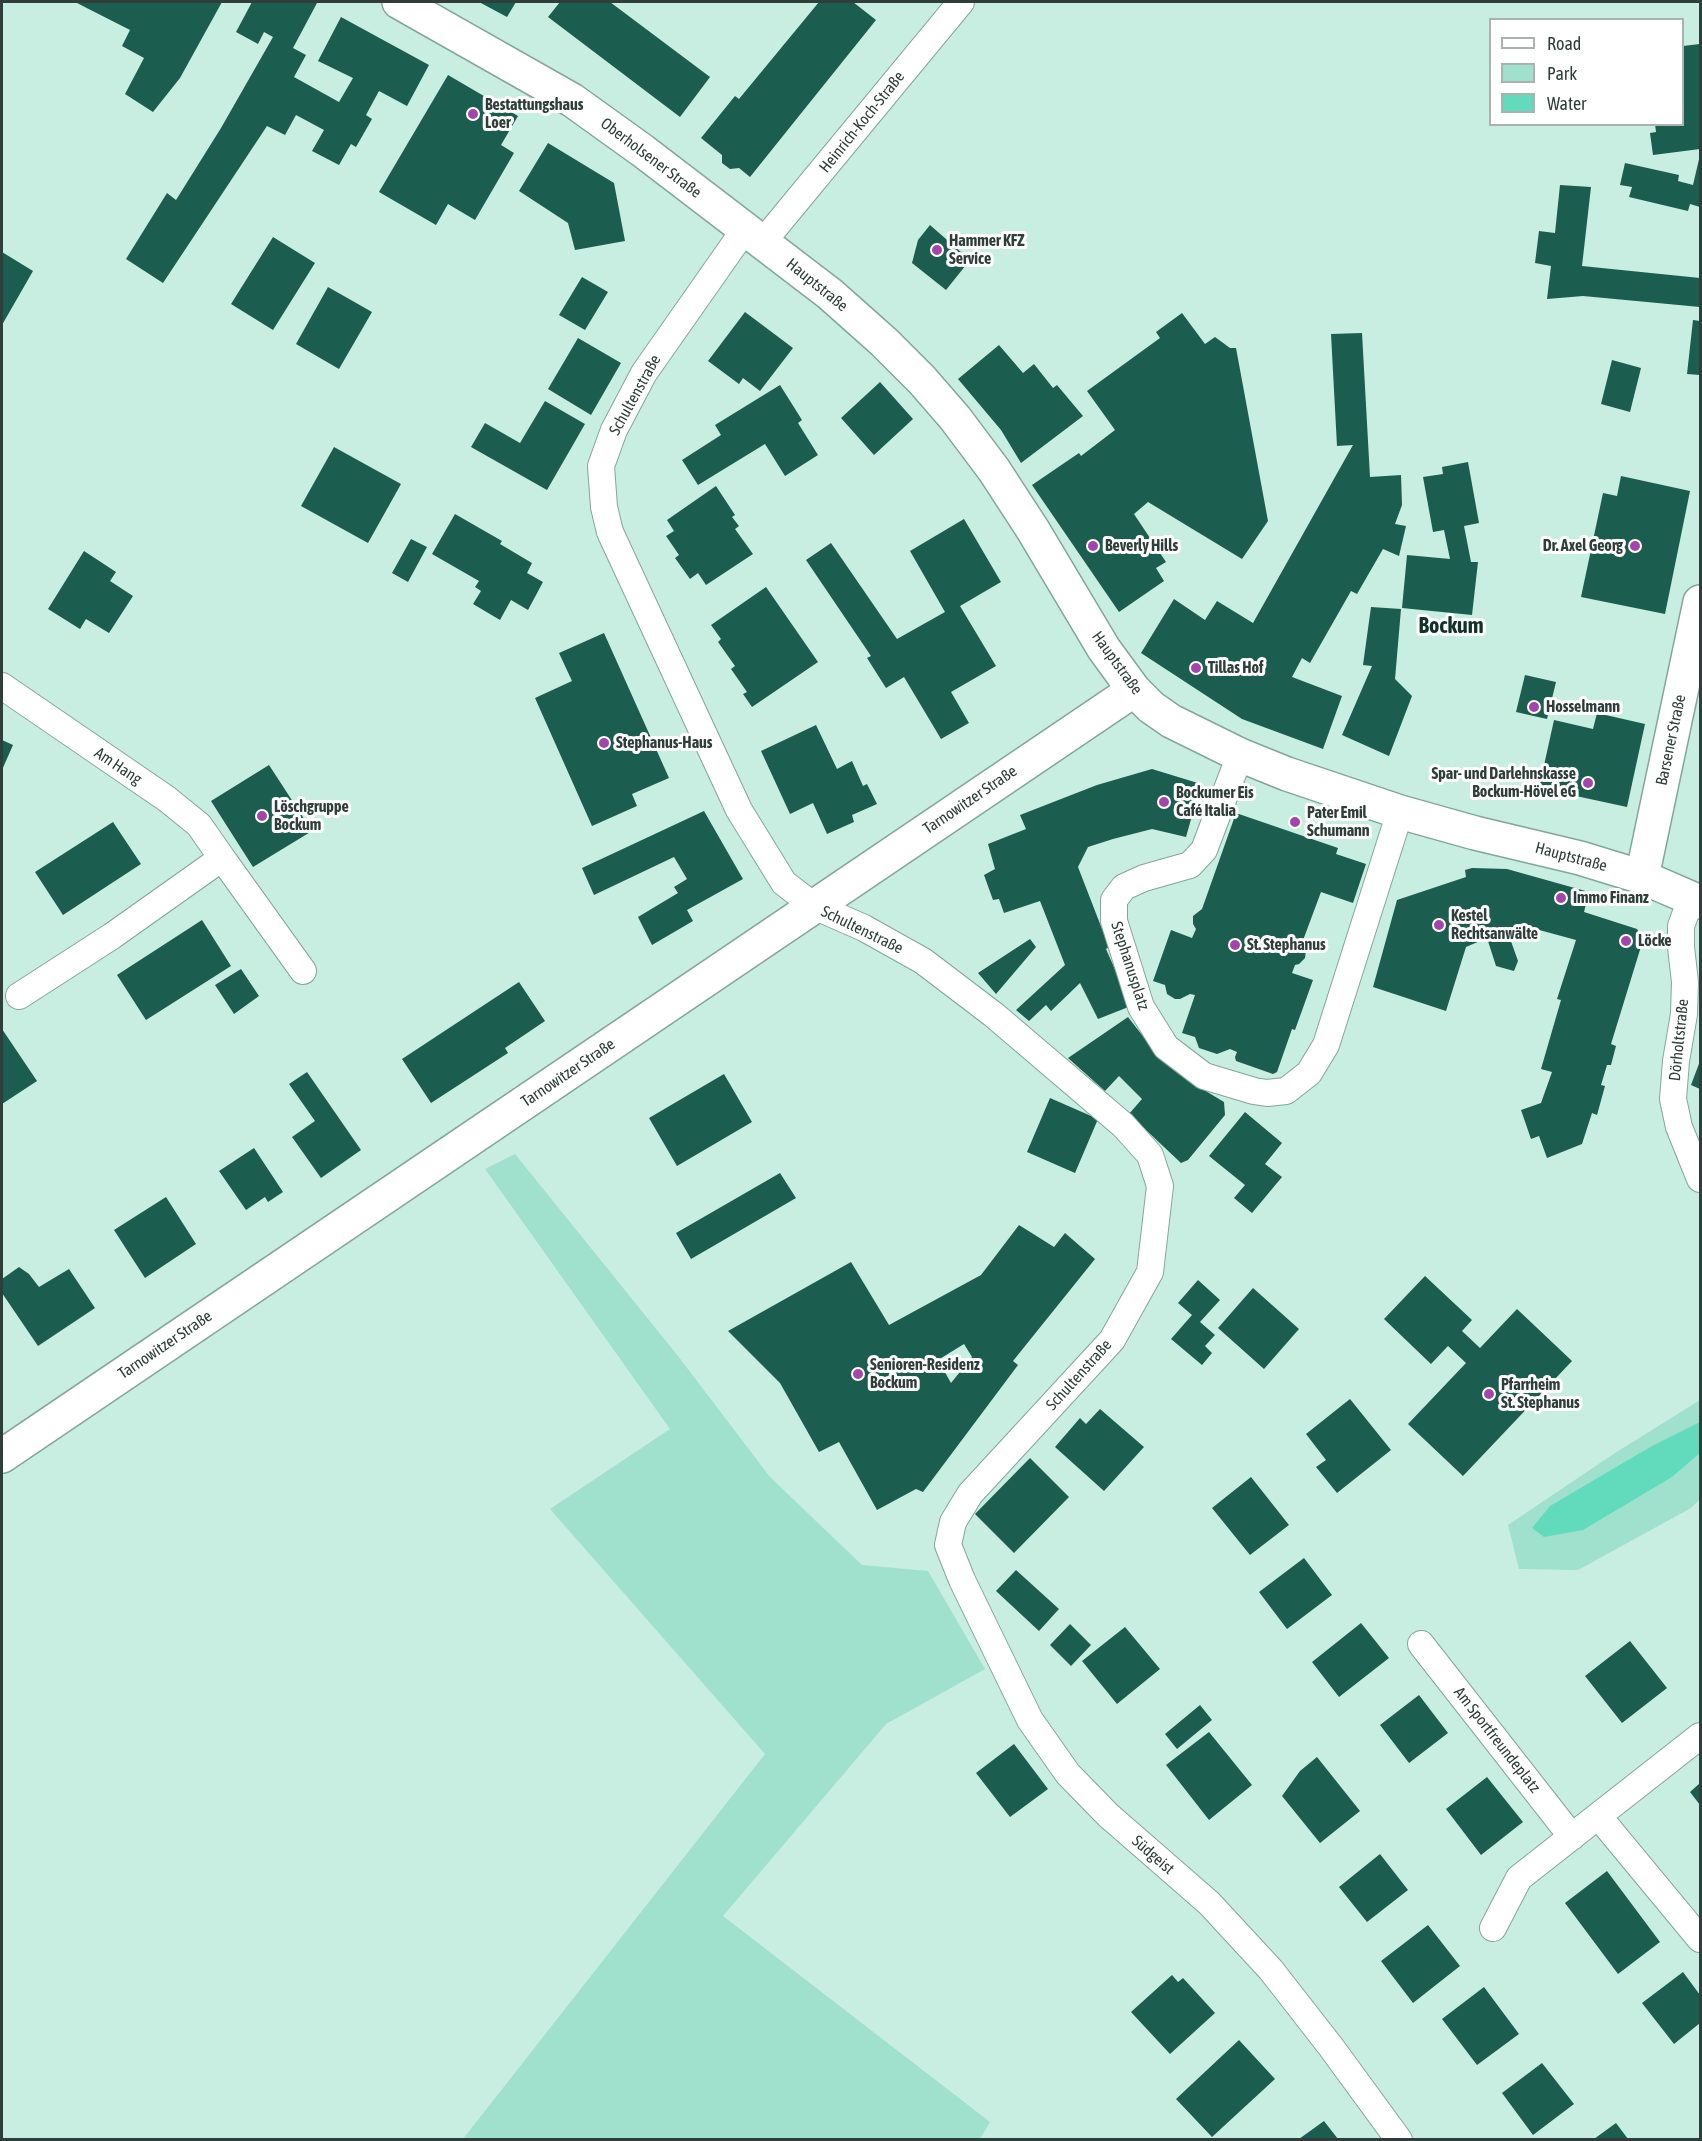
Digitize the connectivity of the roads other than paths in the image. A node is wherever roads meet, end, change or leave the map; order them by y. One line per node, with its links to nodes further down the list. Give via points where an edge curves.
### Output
1 (399, 2): 3 (main road, Oberholsener Straße, via 572,100)
2 (961, 2): 3 (street, Heinrich-Koch-Straße)
3 (754, 236): 6 (main road, Hauptstraße, via 885,342 954,418 994,470 1104,649); 12 (street, Schultenstraße, via 644,373 614,430 602,466 604,507 610,532 740,810 784,883)
4 (1701, 602): 10 (main road, Barsener Straße)
5 (2, 686): 9 (street, Am Hang, via 199,825)
6 (1134, 690): 7 (main road, Hauptstraße, via 1171,722); 12 (main road, Tarnowitzer Straße)
7 (1240, 755): 8 (main road, Hauptstraße); 8 (street, Stephanusplatz, via 1204,850 1190,865 1124,887 1114,900 1114,921 1141,1007 1166,1047 1204,1076 1267,1093 1286,1092 1309,1073 1326,1045)
8 (1400, 812): 10 (main road, Hauptstraße)
9 (222, 858): 13 (street, Am Hang); 14 (street)
10 (1642, 878): 11 (main road, Hauptstraße)
11 (1696, 900): 15 (street, Dörholtstraße, via 1681,926 1684,1004 1673,1099 1679,1127)
12 (814, 906): 16 (main road, Tarnowitzer Straße); 17 (street, Schultenstraße, via 923,961 994,1015 1123,1125 1150,1155 1160,1186 1150,1272 1112,1340 970,1494 953,1522)
13 (303, 971)
14 (18, 996)
15 (1701, 1179)
16 (2, 1456)
17 (948, 1545): 24 (street, Südgeist, via 1030,1720 1068,1774 1108,1815 1209,1903 1271,1970)
18 (1421, 1644): 21 (street, Am Sportfreundeplatz)
19 (1701, 1736): 20 (street)
20 (1599, 1817): 21 (street); 23 (street)
21 (1572, 1837): 22 (street, via 1519,1878)
22 (1492, 1928)
23 (1701, 1939)
24 (1399, 2139)

